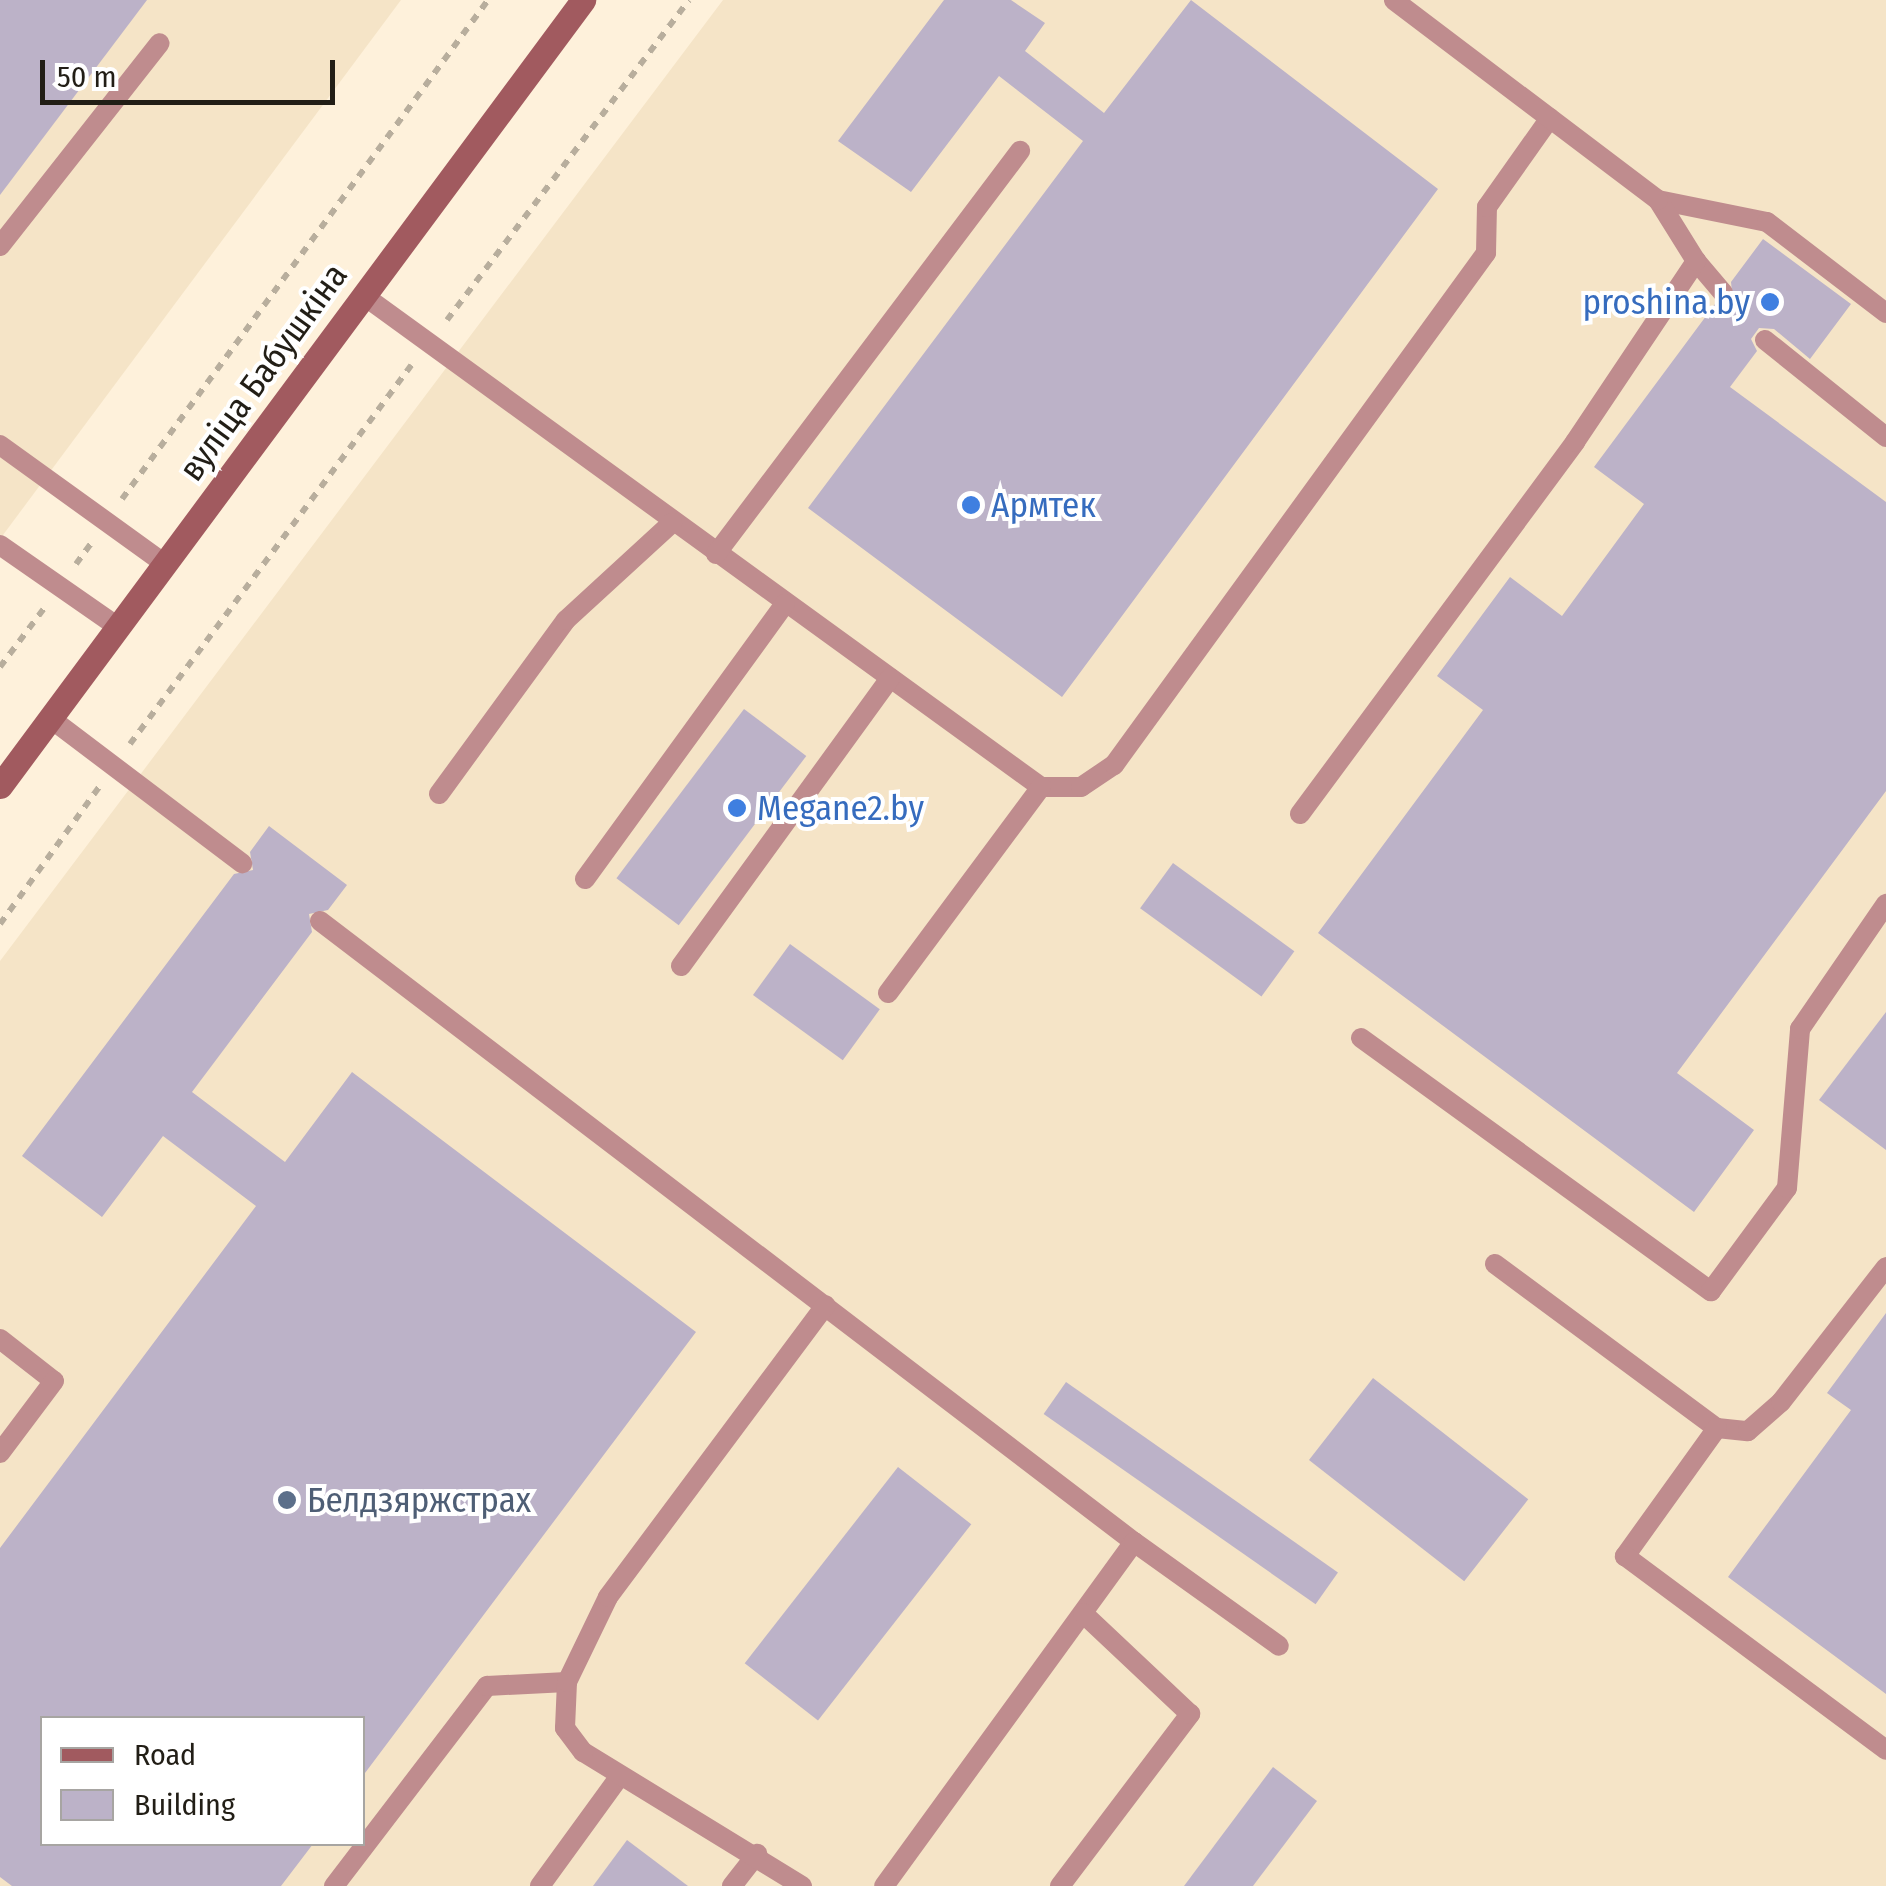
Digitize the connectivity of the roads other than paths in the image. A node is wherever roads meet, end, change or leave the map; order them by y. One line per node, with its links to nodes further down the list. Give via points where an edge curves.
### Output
1 (583, 0): 10 (street, вуліца Бабушкіна)
2 (1394, 0): 4 (lane)
3 (160, 43): 7 (lane)
4 (1550, 118): 6 (lane); 24 (lane, via 1486,207 1486,253 1114,766 1081,787)
5 (1020, 151): 17 (lane)
6 (1658, 200): 8 (lane); 11 (lane, via 1767,222)
7 (0, 246)
8 (1696, 261): 9 (lane); 26 (lane, via 1575,442)
9 (1723, 294)
10 (363, 295): 15 (lane); 18 (street, вуліца Бабушкіна)
11 (1886, 313)
12 (1765, 340): 13 (lane)
13 (1886, 437)
14 (0, 444): 18 (lane)
15 (672, 523): 17 (lane); 25 (lane, via 566,620)
16 (0, 545): 20 (lane)
17 (716, 554): 19 (lane)
18 (165, 564): 20 (street, вуліца Бабушкіна)
19 (785, 604): 21 (lane); 28 (lane)
20 (118, 627): 22 (street, вуліца Бабушкіна)
21 (890, 678): 24 (lane); 31 (lane)
22 (50, 718): 23 (street, вуліца Бабушкіна); 27 (lane)
23 (0, 786)
24 (1041, 786): 32 (lane)
25 (439, 794)
26 (1300, 814)
27 (242, 863)
28 (584, 879)
29 (1886, 904): 33 (lane, via 1800,1028 1787,1188 1711,1291)
30 (320, 920): 36 (lane)
31 (681, 966)
32 (888, 993)
33 (1361, 1038)
34 (1494, 1264): 38 (lane)
35 (1886, 1267): 38 (lane, via 1781,1402 1748,1430)
36 (826, 1305): 40 (lane); 43 (lane, via 608,1597)
37 (0, 1339): 39 (lane, via 54,1382)
38 (1717, 1428): 44 (lane, via 1626,1556)
39 (0, 1453)
40 (1134, 1542): 41 (lane); 42 (lane)
41 (1084, 1614): 53 (lane); 54 (lane, via 1190,1714)
42 (1278, 1646)
43 (567, 1682): 45 (lane, via 565,1728 583,1752); 46 (lane, via 487,1686)
44 (1886, 1750)
45 (620, 1776): 48 (lane); 50 (lane)
46 (365, 1845)
47 (365, 1846): 49 (lane)
48 (757, 1854): 51 (lane); 52 (lane)
49 (334, 1886)
50 (540, 1886)
51 (732, 1886)
52 (802, 1886)
53 (884, 1886)
54 (1060, 1886)

